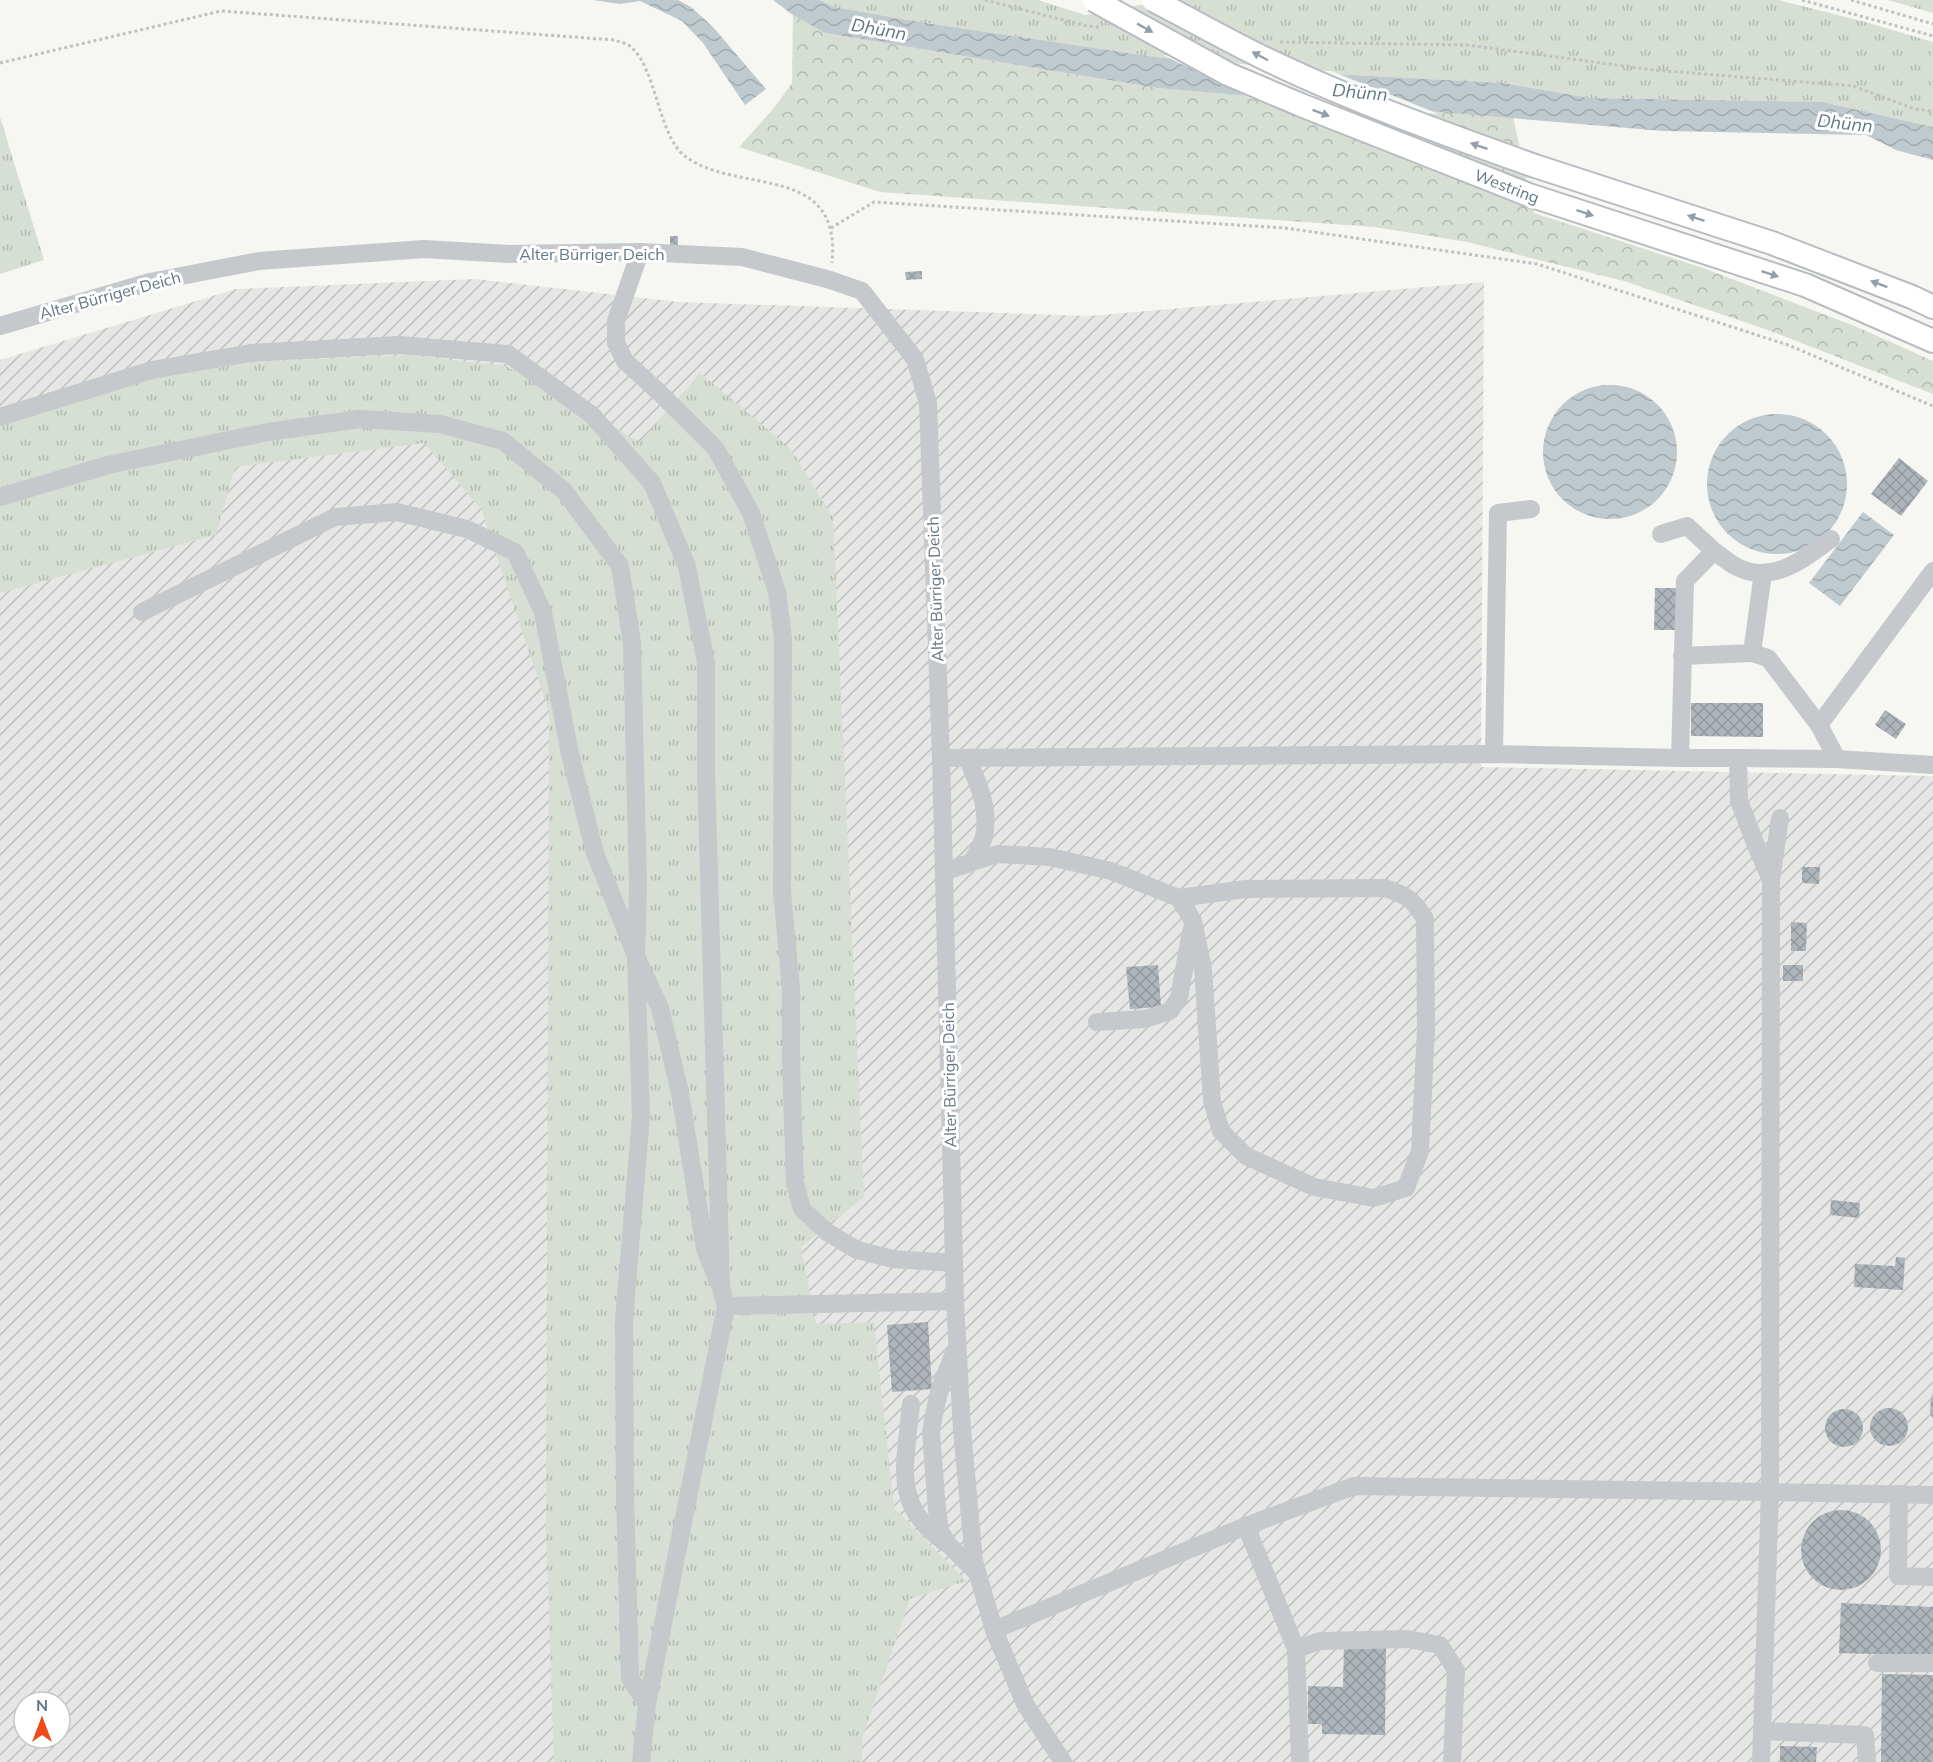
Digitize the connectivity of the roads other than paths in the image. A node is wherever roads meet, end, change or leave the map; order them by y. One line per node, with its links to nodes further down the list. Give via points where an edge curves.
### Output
1 (1094, 0): 6 (main road, Westring, one-way to 6, bridge, via 1228,74 1301,105 1529,195 1805,285)
2 (1152, 0): 4 (main road, Westring, one-way to 2, bridge, via 1772,243 1425,127 1269,61)
3 (640, 252): 5 (lane, Alter Bürriger Deich, via 509,254 424,249 259,261 150,282); 20 (lane, Alter Bürriger Deich, via 742,257 862,291 915,359 928,403); 34 (lane, via 616,321 616,343 625,361 716,449 751,513 777,592 783,639 782,893 791,988 795,1183 802,1209 827,1232 857,1250 893,1259)
4 (1933, 307)
5 (0, 326)
6 (1933, 340)
7 (0, 417): 35 (lane, via 152,370 251,353 399,345 508,354 592,414 652,483 687,566 706,663)
8 (0, 497): 32 (lane, via 108,465 268,432 360,419 440,424 503,441 564,491 620,566 632,643)
9 (1531, 509): 19 (lane, via 1498,513)
10 (1661, 534): 12 (lane, via 1687,526)
11 (1831, 538): 14 (lane, via 1795,564)
12 (1714, 551): 14 (lane, via 1737,567); 17 (lane, via 1685,580)
13 (1933, 571): 18 (lane)
14 (1763, 573): 16 (lane)
15 (142, 612): 32 (lane, via 335,518 397,512 467,529 515,552 543,612 570,754 595,853)
16 (1752, 653): 17 (lane); 18 (lane, via 1768,658)
17 (1682, 656): 22 (lane)
18 (1819, 725): 24 (lane)
19 (1494, 754): 21 (lane); 22 (lane)
20 (941, 758): 21 (lane); 28 (lane, Alter Bürriger Deich)
21 (967, 758): 27 (lane, via 986,812 984,837)
22 (1680, 758): 23 (lane)
23 (1738, 758): 24 (lane); 29 (lane, via 1739,801)
24 (1837, 759): 25 (lane)
25 (1933, 765)
26 (1780, 818): 29 (lane)
27 (972, 862): 28 (lane); 30 (lane, via 998,854 1050,857 1111,871)
28 (944, 872): 34 (lane, Alter Bürriger Deich)
29 (1771, 880): 40 (lane)
30 (1179, 898): 31 (lane); 31 (lane, via 1246,889 1384,888 1404,894 1417,904 1425,919 1426,1028 1420,1151 1406,1188 1374,1198 1314,1187 1246,1156 1221,1131 1212,1101 1203,968)
31 (1193, 921): 33 (lane, via 1179,998 1170,1011 1145,1019)
32 (636, 956): 35 (lane, via 660,1008 680,1093 705,1248); 51 (lane, via 641,1117 624,1320 625,1495 630,1678)
33 (1097, 1022)
34 (954, 1263): 36 (lane, Alter Bürriger Deich)
35 (721, 1288): 37 (lane)
36 (955, 1301): 37 (lane); 38 (lane, Alter Bürriger Deich)
37 (726, 1306): 51 (lane)
38 (957, 1347): 44 (lane, via 940,1388 931,1432 940,1531); 45 (lane, Alter Bürriger Deich)
39 (911, 1404): 44 (lane, via 906,1494 929,1532)
40 (1770, 1492): 41 (lane); 43 (lane, via 1354,1486); 52 (lane)
41 (1899, 1494): 42 (lane); 46 (lane, via 1898,1576)
42 (1933, 1495)
43 (1246, 1526): 47 (lane); 48 (lane)
44 (948, 1544): 45 (lane)
45 (977, 1573): 47 (lane, Alter Bürriger Deich)
46 (1933, 1577)
47 (994, 1630): 54 (lane, Alter Bürriger Deich, via 1025,1704)
48 (1296, 1648): 55 (lane); 56 (lane, via 1320,1641 1408,1639 1440,1646 1456,1670)
49 (1877, 1663): 50 (lane)
50 (1933, 1663)
51 (647, 1704): 53 (lane)
52 (1762, 1731): 57 (lane); 58 (lane, via 1865,1736)
53 (642, 1762)
54 (1063, 1762)
55 (1300, 1762)
56 (1452, 1762)
57 (1761, 1762)
58 (1867, 1762)

